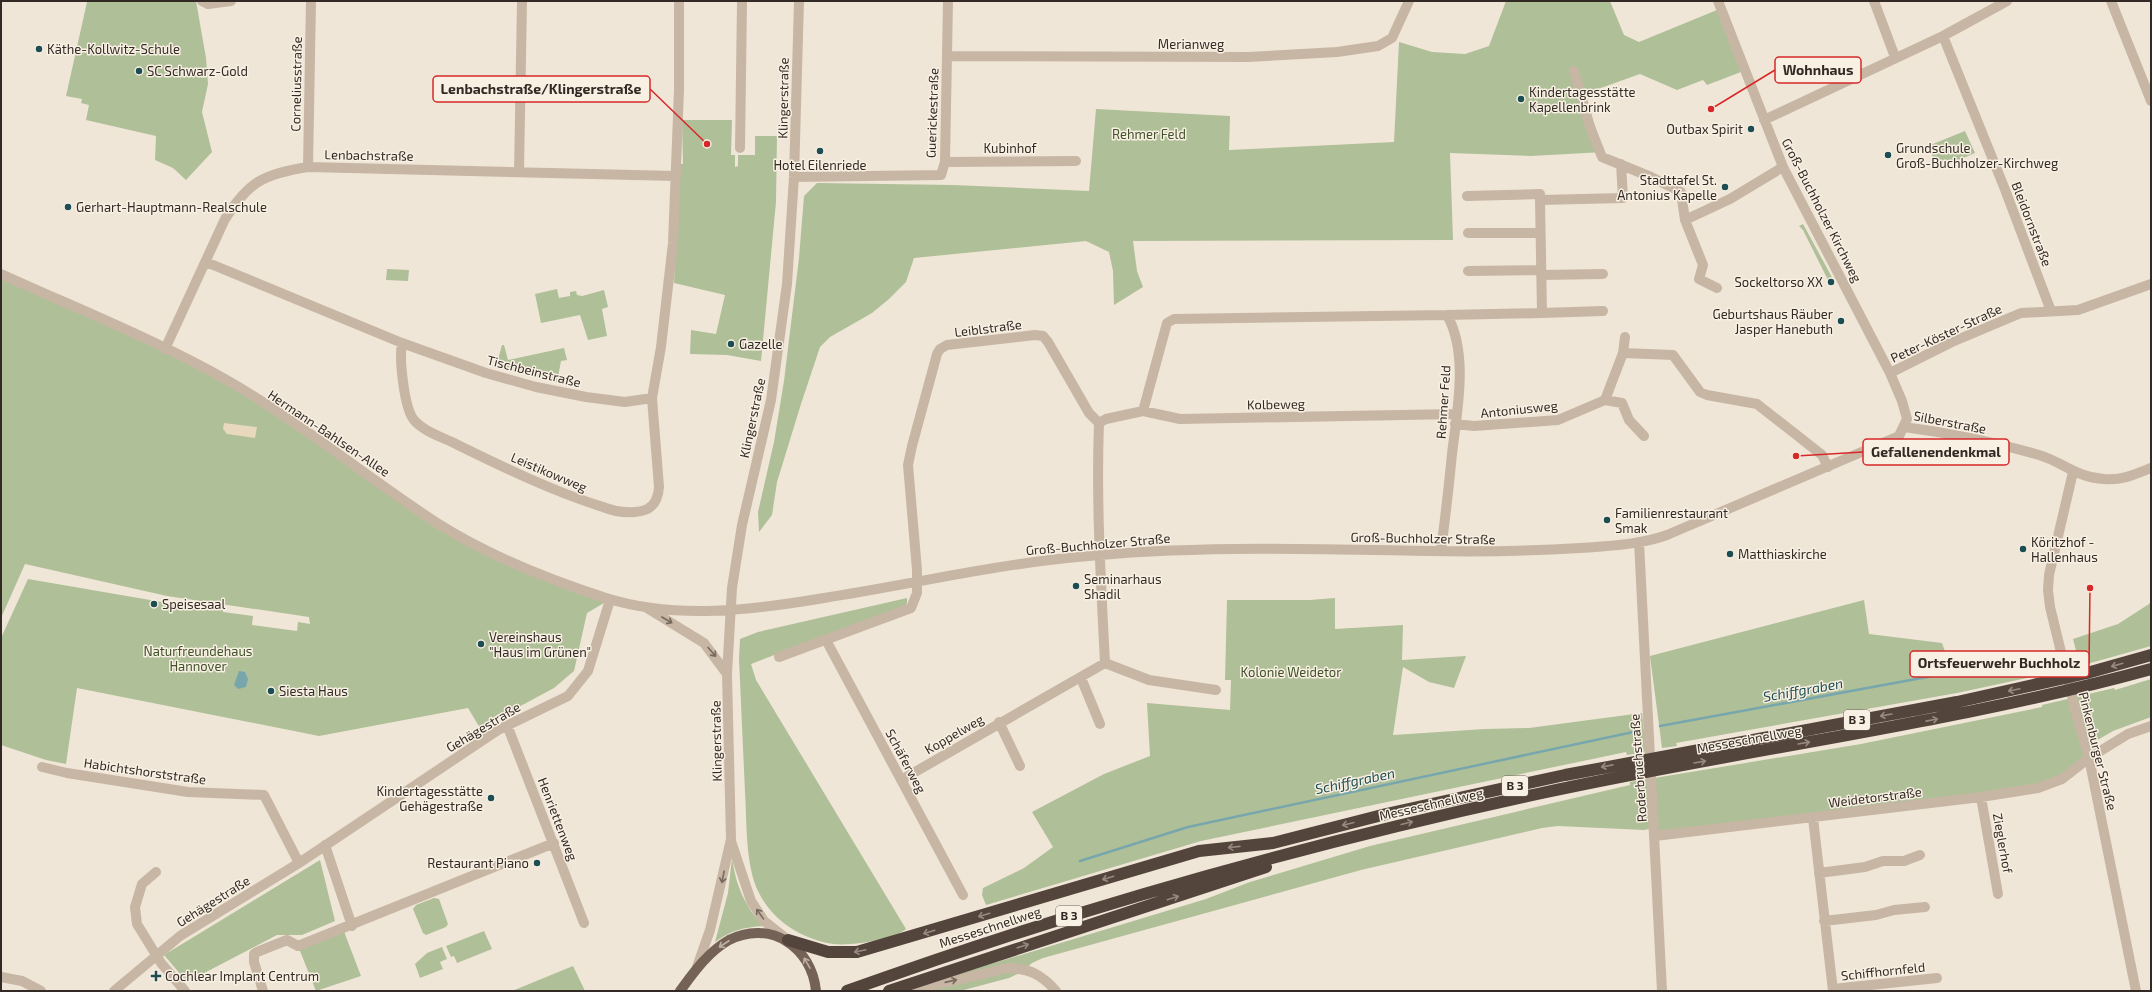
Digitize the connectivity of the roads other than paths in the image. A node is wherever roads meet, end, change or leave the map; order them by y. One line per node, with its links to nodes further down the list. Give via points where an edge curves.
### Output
1 (231, 1): 13 (street, via 208,4)
2 (311, 1): 24 (street, Corneliusstraße)
3 (522, 1): 26 (street)
4 (679, 1): 27 (street)
5 (742, 1): 20 (street)
6 (799, 1): 28 (street, Klingerstraße)
7 (948, 1): 15 (street, Guerickestraße)
8 (1409, 1): 15 (street, Merianweg, via 1392,38 1378,46 1337,52 1241,57)
9 (1718, 1): 19 (street, Groß-Buchholzer Kirchweg)
10 (1874, 1): 16 (street)
11 (2007, 1): 14 (street)
12 (2111, 1): 18 (street)
13 (203, 2)
14 (1943, 36): 16 (street); 42 (street, Bleidornstraße)
15 (947, 56): 22 (street, Guerickestraße)
16 (1896, 57): 19 (street)
17 (1574, 71): 23 (street, via 1602,157)
18 (2151, 101)
19 (1764, 120): 25 (street, Groß-Buchholzer Kirchweg)
20 (740, 148)
21 (1076, 161): 22 (street, Kubinhof)
22 (945, 162): 28 (street, Guerickestraße, via 940,175)
23 (1621, 164): 30 (street, via 1623,198); 31 (street, via 1681,192)
24 (308, 167): 26 (street, Lenbachstraße); 34 (street, Lenbachstraße, via 278,172 260,180 245,191 225,219)
25 (1783, 167): 31 (street, via 1730,199); 49 (street, Groß-Buchholzer Kirchweg)
26 (519, 172): 27 (street, Lenbachstraße)
27 (676, 176): 50 (street, via 668,295)
28 (794, 177): 67 (street, Klingerstraße, via 787,284 771,400 736,558)
29 (1467, 196): 30 (street, via 1540,194)
30 (1540, 200): 33 (street)
31 (1685, 220): 40 (street, via 1703,265 1699,279)
32 (1468, 233): 33 (street)
33 (1540, 233): 36 (street)
34 (206, 262): 46 (street, Tischbeinstraße); 47 (street, Lenbachstraße)
35 (1468, 271): 36 (street)
36 (1541, 272): 38 (street); 43 (street)
37 (1, 274): 47 (street, Hermann-Bahlsen-Allee)
38 (1602, 274)
39 (2151, 284): 42 (street, Peter-Köster-Straße, via 2078,310)
40 (1717, 288)
41 (1603, 311): 43 (street)
42 (2051, 311): 49 (street, Peter-Köster-Straße, via 2021,313 1952,342)
43 (1542, 313): 44 (street)
44 (1446, 315): 52 (street, via 1174,320 1167,323); 53 (street, Rehmer Feld, via 1451,324 1460,368)
45 (1625, 337): 48 (street)
46 (402, 343): 50 (street, Tischbeinstraße, via 486,373 536,387 625,402); 50 (street, Leistikowweg, via 400,352 408,404 411,416 420,426 540,483 616,511 644,511 652,507 657,500 659,487)
47 (165, 349): 65 (street, Hermann-Bahlsen-Allee, via 238,387 439,524 484,550 529,571)
48 (1622, 353): 51 (street); 58 (street, via 1673,355 1700,392 1757,404 1822,455)
49 (1890, 373): 56 (street, Groß-Buchholzer Kirchweg, via 1906,410)
50 (652, 398)
51 (1605, 400): 55 (street, Antoniusweg, via 1558,420 1474,426); 57 (street, via 1622,403 1629,420)
52 (1143, 411): 53 (street, Kolbeweg, via 1180,419); 54 (street, Kolbeweg, via 1106,418)
53 (1457, 414): 55 (street, Rehmer Feld)
54 (1099, 423): 63 (street); 64 (street, Leiblstraße, via 1089,413 1043,336 947,346 940,349 908,465)
55 (1455, 424): 62 (street, Rehmer Feld)
56 (1904, 426): 58 (street, Groß-Buchholzer Straße, via 1899,436); 60 (street, Silberstraße, via 1976,439 2041,455)
57 (1644, 436)
58 (1828, 466): 61 (street, Groß-Buchholzer Straße, via 1667,535)
59 (2151, 468): 60 (street, Silberstraße, via 2126,478 2106,480 2089,478)
60 (2073, 472): 80 (street, Pinkenburger Straße, via 2049,575 2048,590 2065,670)
61 (1639, 542): 62 (street, Groß-Buchholzer Straße, via 1545,550); 87 (street, Roderbruchstraße)
62 (1441, 551): 63 (street, Groß-Buchholzer Straße, via 1270,548)
63 (1099, 554): 64 (street, Groß-Buchholzer Straße, via 1007,566); 71 (street)
64 (917, 583): 67 (street, Groß-Buchholzer Straße, via 796,603); 68 (street, via 915,601 911,608)
65 (610, 600): 66 (street, Hermann-Bahlsen-Allee); 78 (street, Gehägestraße, via 594,656 582,681 568,696)
66 (643, 606): 67 (street, Hermann-Bahlsen-Allee); 73 (street, Hermann-Bahlsen-Allee, one-way to 73, via 704,643)
67 (730, 610): 73 (street, Klingerstraße)
68 (826, 640): 70 (street); 83 (street, Schäferweg)
69 (2151, 655): 90 (highway, Messeschnellweg / B 3, one-way to 90, via 2087,673 1957,702 1645,759 1386,814)
70 (779, 657)
71 (1105, 663): 74 (street, Koppelweg); 75 (street, via 1149,680)
72 (2151, 670): 86 (highway, Messeschnellweg / B 3, one-way to 72, via 1535,794 1960,715 2054,695)
73 (727, 674): 88 (street, Klingerstraße)
74 (1081, 678): 76 (street, Koppelweg); 77 (street)
75 (1216, 690)
76 (999, 722): 81 (street, Koppelweg); 83 (street, Koppelweg)
77 (1100, 724)
78 (507, 725): 89 (street, Henriettenweg); 91 (street, Gehägestraße)
79 (2151, 726): 80 (street, Weidetorstraße, via 2128,734)
80 (2089, 758): 84 (street, Weidetorstraße, via 2062,779 2038,788); 119 (street, Pinkenburger Straße)
81 (1020, 766)
82 (42, 767): 93 (street, Habichtshorststraße, via 188,792 264,795)
83 (901, 780): 98 (street, Schäferweg)
84 (1981, 797): 85 (street, Weidetorstraße); 97 (street, Zieglerhof)
85 (1812, 818): 87 (street, Weidetorstraße); 95 (street, Schiffhornfeld)
86 (1369, 833): 96 (highway, Messeschnellweg / B 3); 108 (highway, one-way to 86)
87 (1655, 836): 118 (street, Roderbruchstraße)
88 (731, 839): 103 (street, Klingerstraße, one-way to 88, via 764,921 751,902); 105 (street, Klingerstraße, one-way to 105, via 710,930)
89 (554, 843): 101 (street, Henriettenweg); 102 (street)
90 (1273, 843): 96 (highway); 103 (highway, one-way to 103, via 1199,851 857,952 828,952)
91 (325, 846): 93 (street, Gehägestraße); 102 (street)
92 (1920, 855): 95 (street, via 1904,861 1883,860 1865,867)
93 (299, 863): 104 (street, Gehägestraße, via 180,936)
94 (156, 872): 104 (street, via 142,884 135,907 137,924)
95 (1819, 873): 100 (street, Schiffhornfeld)
96 (1207, 875): 116 (highway, Messeschnellweg / B 3, via 1065,917)
97 (1998, 894)
98 (963, 895)
99 (1925, 907): 100 (street)
100 (1824, 921): 109 (street, Schiffhornfeld)
101 (584, 922)
102 (352, 926): 113 (street, via 298,946 287,940 254,954)
103 (788, 940): 105 (main road, one-way to 105, via 766,933 746,934 730,940); 115 (main road, one-way to 103, via 810,967)
104 (156, 955): 111 (street, Gehägestraße); 112 (street)
105 (697, 967): 114 (main road)
106 (1, 977): 110 (street, via 22,980)
107 (1937, 978): 109 (street, Schiffhornfeld)
108 (894, 989): 117 (street, one-way to 117, via 931,986 1008,968 1019,968 1042,977)
109 (1833, 990)
110 (41, 991)
111 (114, 991)
112 (185, 991)
113 (263, 991)
114 (680, 991)
115 (816, 991)
116 (847, 991)
117 (1056, 991)
118 (1662, 991)
119 (2136, 991)

